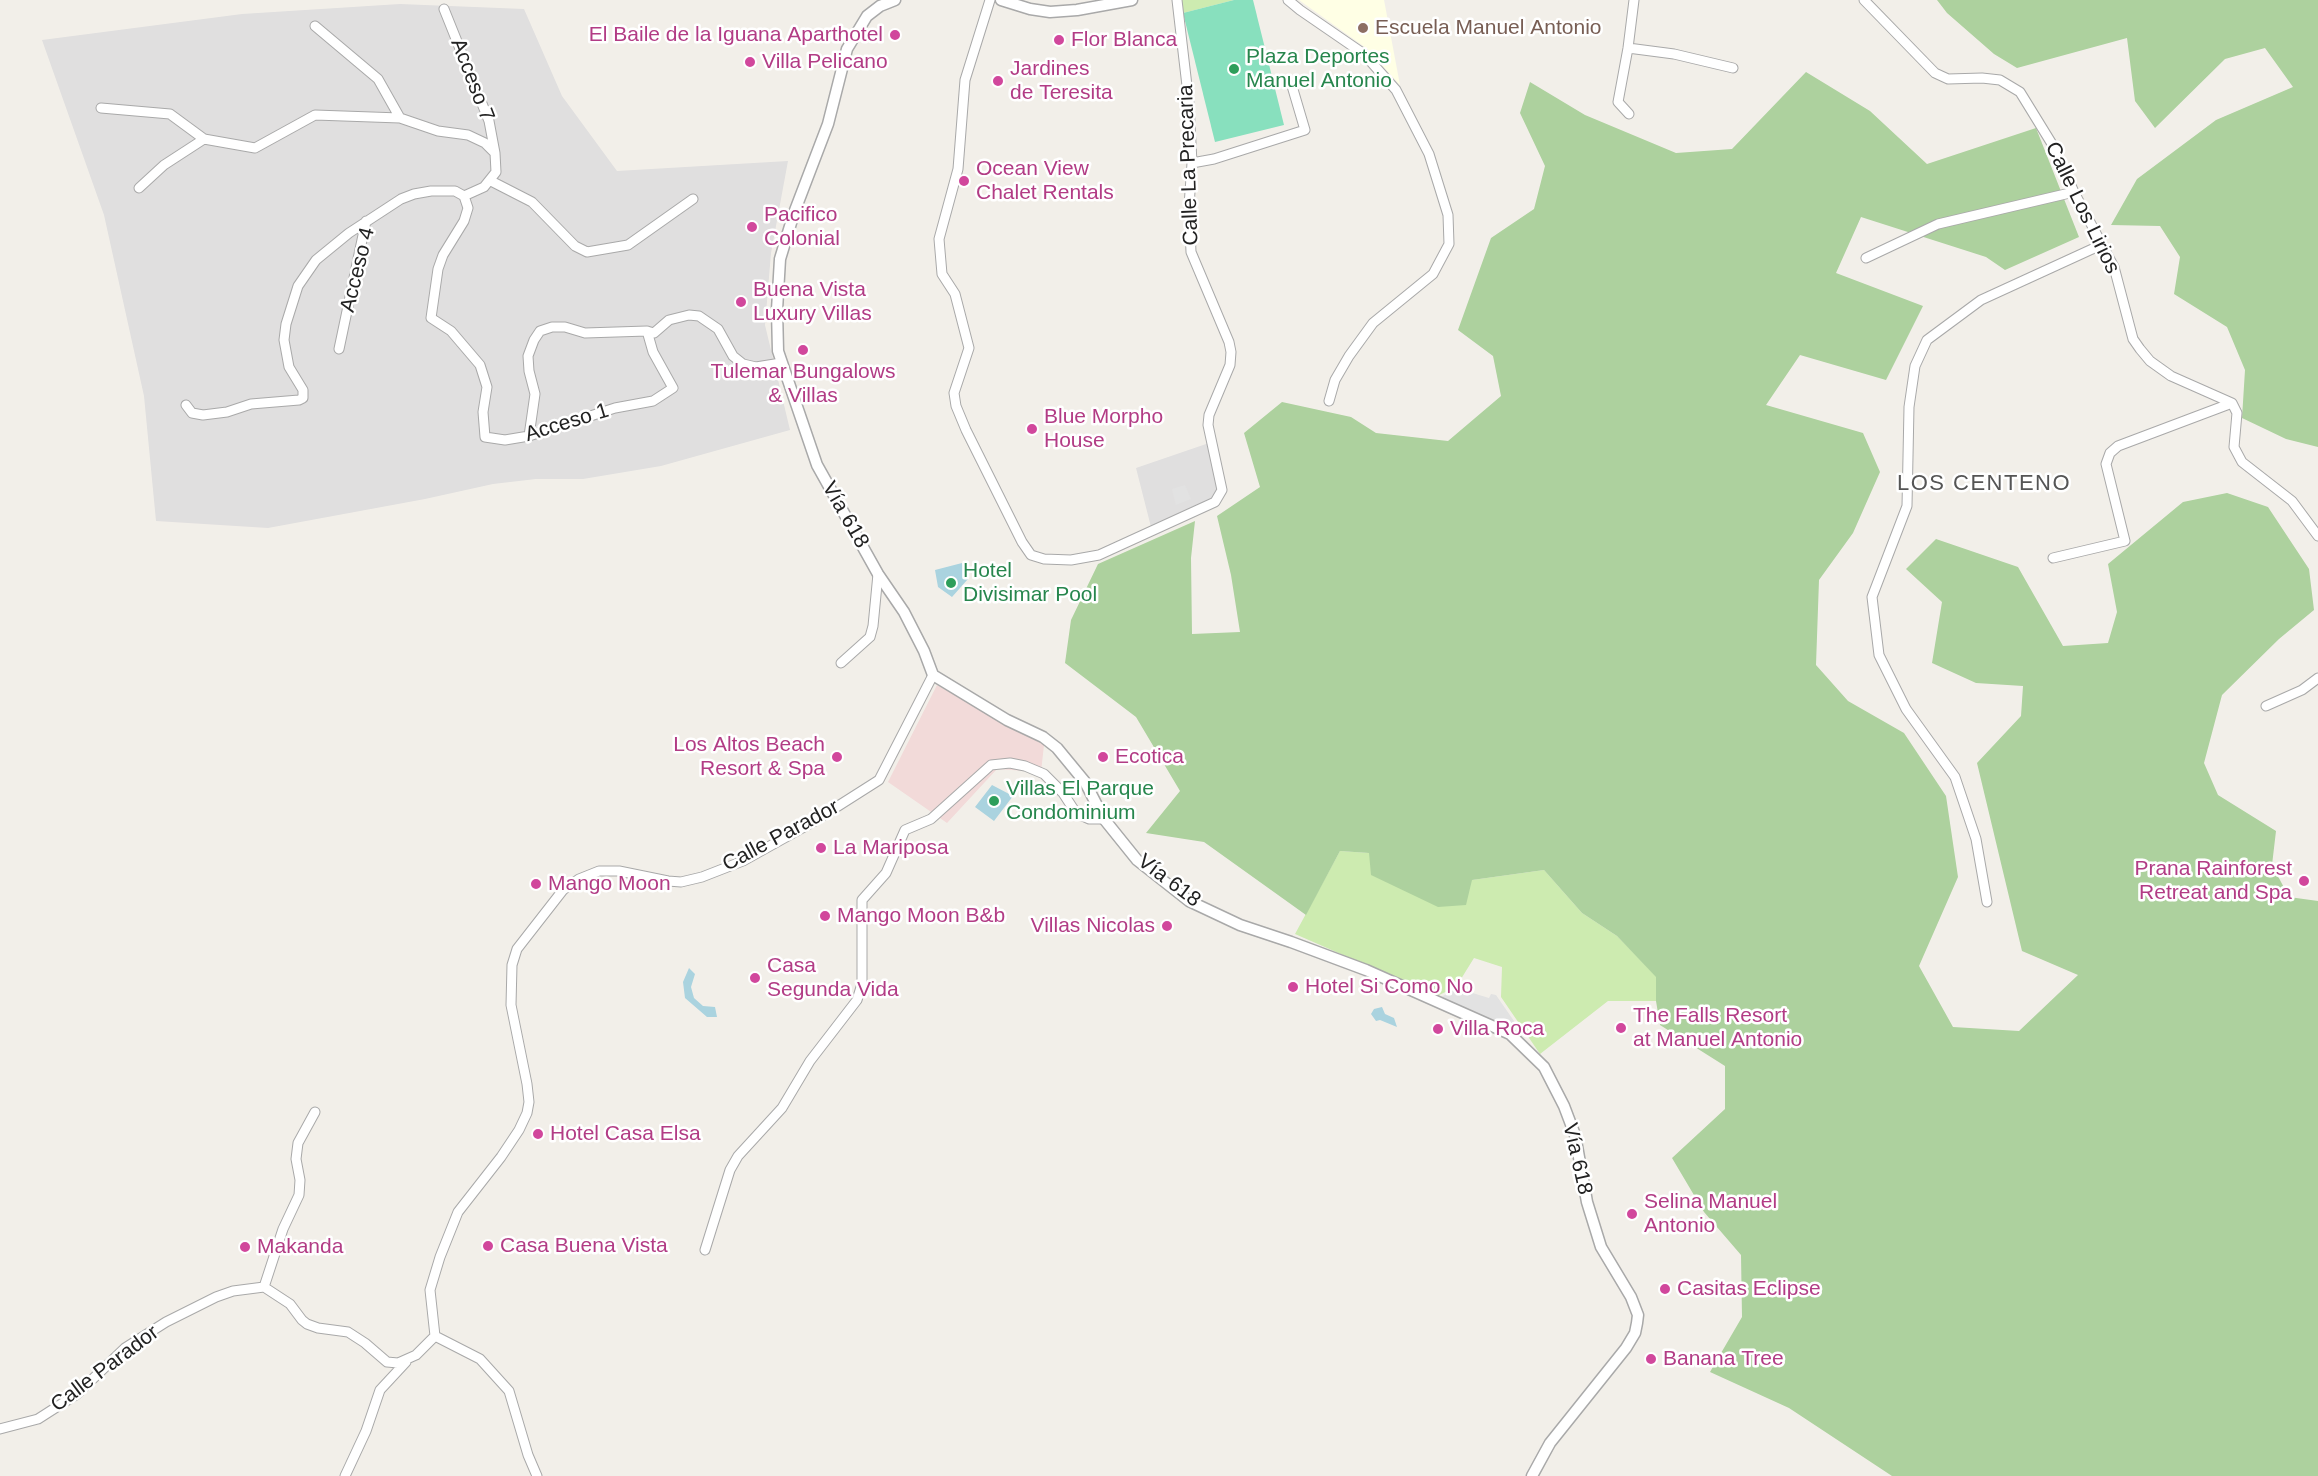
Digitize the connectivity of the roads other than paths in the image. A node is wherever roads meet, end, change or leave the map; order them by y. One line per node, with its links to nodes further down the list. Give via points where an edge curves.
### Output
1 (895, 0): 30 (street, Vía 618, via 867,16 847,49 828,124 794,213 780,260 777,310)
2 (990, 0): 19 (street, Calle La Precaria, via 965,80 958,169 939,239 942,274 955,294 969,348 954,393 956,406 1031,555 1071,560 1099,555 1215,502 1222,490 1208,425 1231,352 1191,252)
3 (1001, 0): 4 (street, via 1050,12)
4 (1132, 0)
5 (1177, 0): 19 (street, Calle La Precaria)
6 (1288, 0): 31 (street, via 1364,54 1396,90 1429,153 1448,215 1449,244 1433,274 1373,323 1335,380)
7 (1634, 0): 11 (street)
8 (1864, 0): 22 (street, Calle Los Lirios, via 1935,73 1948,79 2000,80 2020,92 2052,144)
9 (444, 9): 18 (street, Acceso 7, via 489,121)
10 (315, 26): 16 (street, via 378,79)
11 (1629, 48): 12 (street); 15 (street, via 1618,102)
12 (1733, 68)
13 (1292, 86): 19 (street, via 1305,130)
14 (101, 108): 17 (street, via 170,114)
15 (1629, 114)
16 (400, 118): 17 (street, via 315,115 255,148); 18 (street, via 438,131 468,135)
17 (204, 139): 21 (street, via 164,165)
18 (495, 153): 20 (street, via 496,172)
19 (1192, 163)
20 (490, 181): 23 (street); 24 (street, via 532,202 575,246 587,252 628,245)
21 (140, 188)
22 (2074, 192): 26 (street, Calle Los Lirios); 27 (street, via 1938,225)
23 (464, 196): 25 (street, Acceso 4, via 455,191 414,194); 34 (street, Acceso 1, via 468,208 438,269 431,318 452,331 480,365 487,387 485,437 505,440)
24 (693, 199)
25 (366, 221): 29 (street, Acceso 4); 33 (street, via 316,260 298,286 290,307 284,340 289,367 303,390 303,398 203,415 192,413)
26 (2102, 246): 32 (street, Calle Los Lirios, via 2114,267 2133,339 2140,350 2171,376); 43 (street, via 1981,300 1927,340 1915,366 1909,407 1908,506 1872,597 1879,655 1906,709 1955,777 1976,839)
27 (1866, 258)
28 (647, 331): 30 (street, via 654,333 669,320 699,316 718,329 733,356 743,364 756,367); 34 (street, Acceso 1, via 653,352 673,388 653,401 615,408); 34 (street, via 585,333 552,327 540,331 528,356 536,394)
29 (339, 349)
30 (781, 363): 37 (street, Vía 618, via 817,465)
31 (1329, 401)
32 (2232, 403): 35 (street, via 2237,413 2235,447 2242,462 2292,501); 36 (street, via 2118,446 2106,464 2125,541)
33 (186, 405)
34 (529, 436)
35 (2318, 536)
36 (2053, 558)
37 (878, 574): 38 (street, via 870,637); 39 (street, Vía 618, via 904,612)
38 (841, 663)
39 (933, 675): 42 (street, Vía 618, via 1057,748 1085,782); 47 (street, Calle Parador, via 879,780 743,861 702,877 681,882 599,871 579,879 563,890 517,949 512,965 511,1005 527,1084 527,1113 501,1157 458,1212 449,1233 430,1290)
40 (2318, 678): 41 (street, via 2302,690)
41 (2265, 706)
42 (1104, 819): 45 (street, via 1089,819 1076,813 1044,774 1010,763 991,765 931,819 905,830 886,873 862,900 862,984 857,1000 810,1061 782,1108 738,1156); 52 (street, Vía 618, via 1137,860 1189,901 1240,925 1366,970 1510,1034 1544,1067 1575,1135 1587,1202 1601,1247 1638,1315 1635,1334 1626,1348 1550,1443)
43 (1986, 902)
44 (315, 1112): 46 (street, via 298,1143 299,1196 283,1229)
45 (705, 1250)
46 (264, 1287): 48 (street, via 290,1304 312,1326 348,1332 387,1362); 49 (street, Calle Parador, via 216,1296 166,1322 125,1348 77,1394 38,1419)
47 (435, 1336): 48 (street); 51 (street, via 480,1359 509,1391)
48 (408, 1360): 50 (street, via 380,1390)
49 (0, 1429)
50 (345, 1476)
51 (537, 1476)
52 (1532, 1476)

